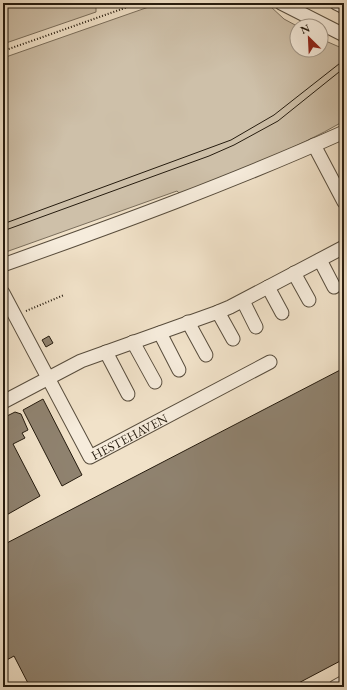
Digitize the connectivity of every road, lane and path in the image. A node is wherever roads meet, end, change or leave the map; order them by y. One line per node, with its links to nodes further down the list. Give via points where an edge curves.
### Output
1 (121, 3): 6 (path)
2 (140, 3): 6 (path)
3 (281, 3): 7 (street)
4 (336, 3): 5 (street)
5 (344, 7)
6 (122, 9): 8 (path)
7 (344, 35)
8 (3, 51)
9 (344, 132): 10 (street)
10 (314, 145): 11 (street); 14 (street, via 167,206)
11 (344, 202)
12 (344, 247): 13 (street)
13 (320, 260): 15 (street); 17 (street)
14 (3, 265)
15 (294, 273): 16 (street); 20 (street)
16 (268, 287): 21 (street); 23 (street)
17 (334, 287)
18 (3, 292): 24 (street, HESTEHAVEN)
19 (64, 295): 24 (path)
20 (309, 300)
21 (243, 301): 22 (street); 26 (street)
22 (218, 312): 25 (street); 28 (street)
23 (282, 313)
24 (15, 316): 34 (street, HESTEHAVEN)
25 (188, 322): 27 (street); 31 (street)
26 (256, 327)
27 (160, 333): 29 (street); 33 (street)
28 (233, 339)
29 (134, 342): 30 (street); 35 (street)
30 (106, 352): 34 (street, via 81,361); 36 (street)
31 (206, 355)
32 (270, 362): 34 (street, HESTEHAVEN, via 90,457)
33 (179, 370)
34 (48, 378): 37 (street)
35 (155, 382)
36 (128, 394)
37 (3, 402)
38 (344, 682): 39 (street)
39 (335, 687)

